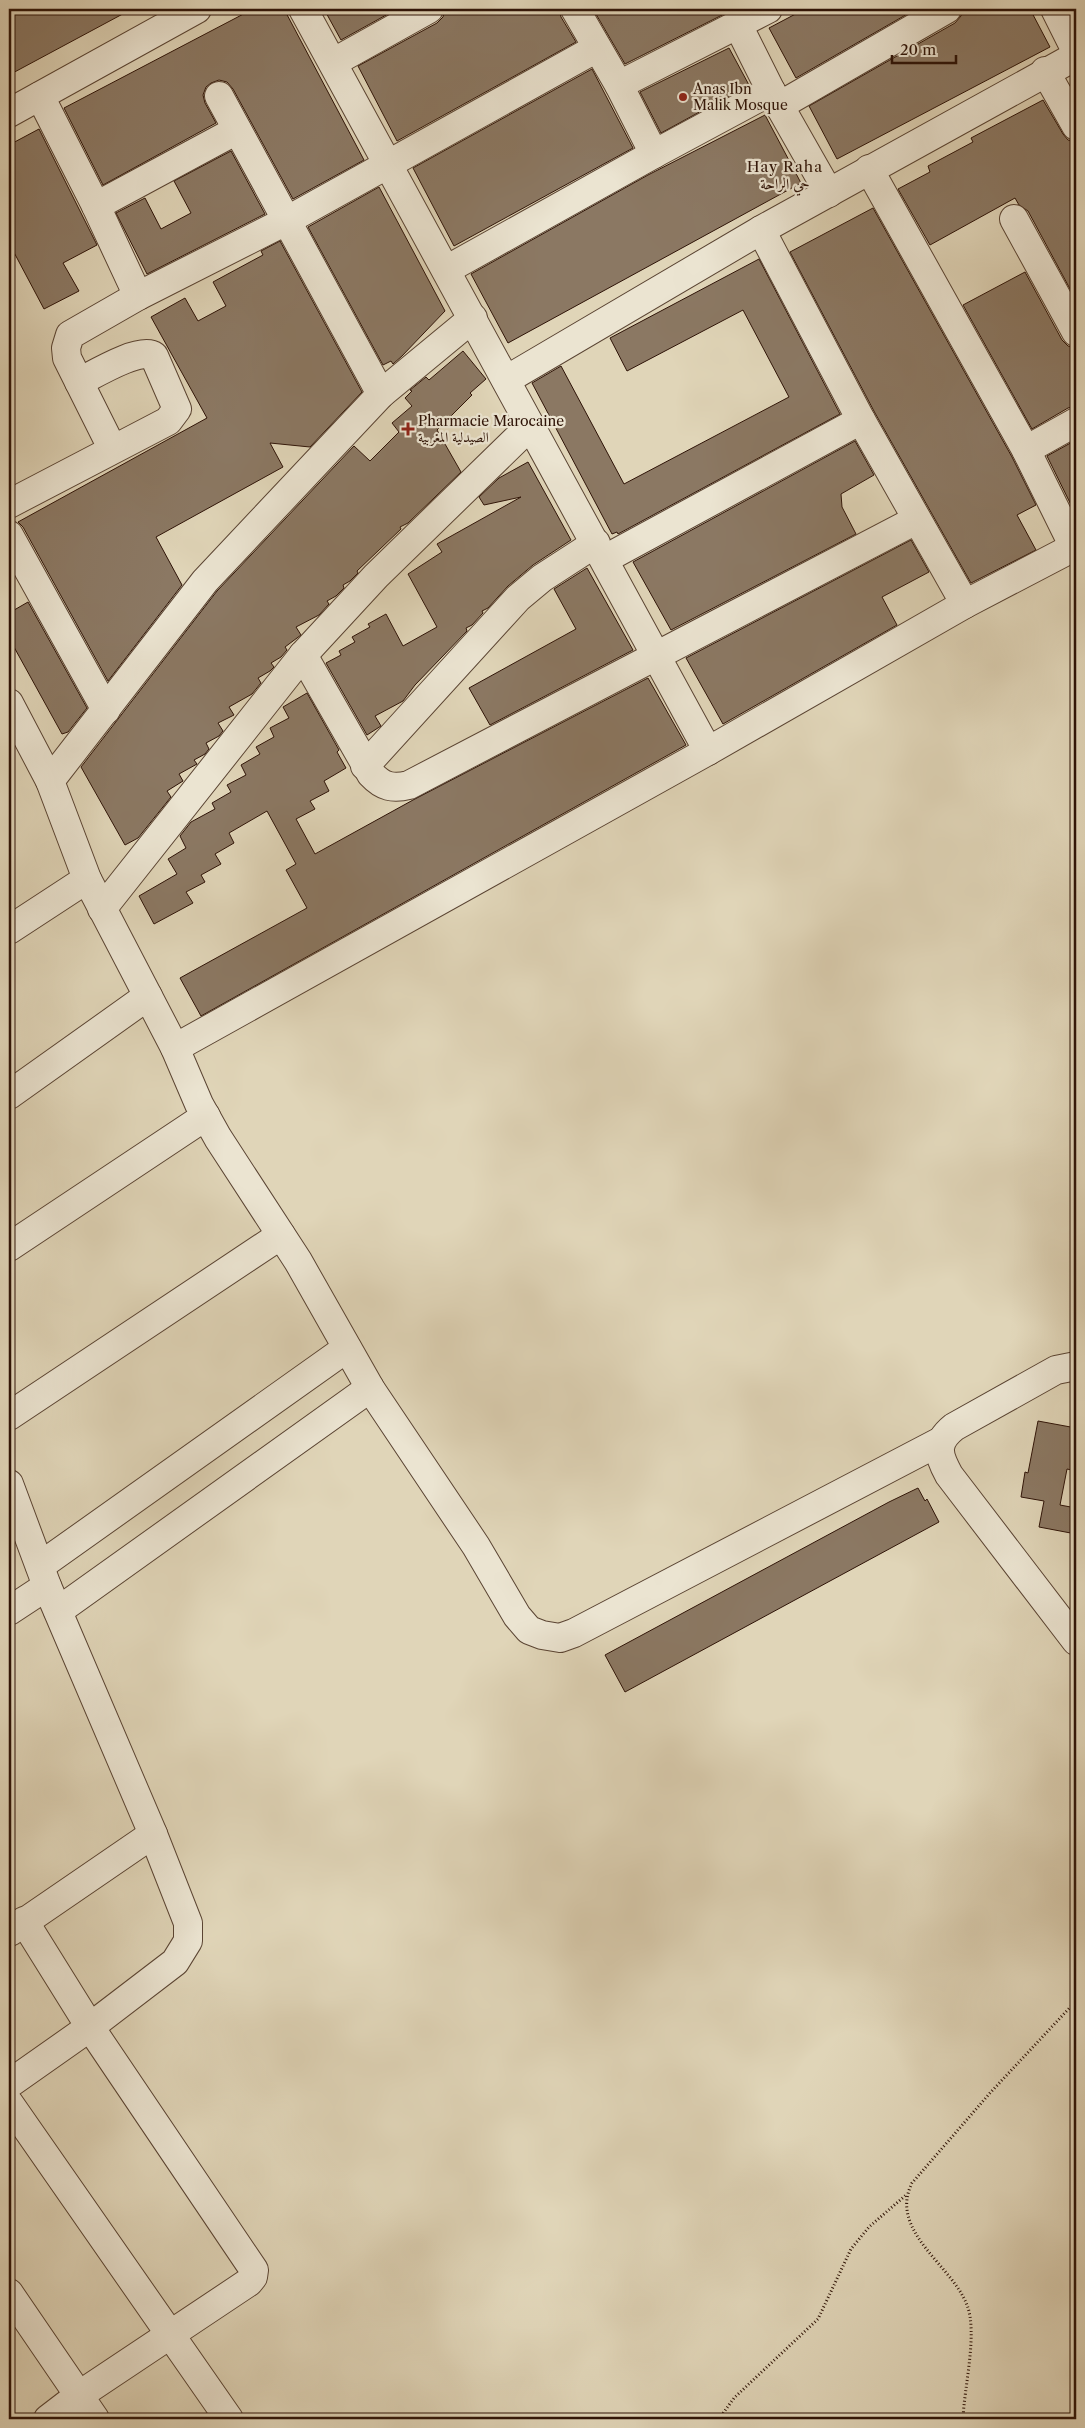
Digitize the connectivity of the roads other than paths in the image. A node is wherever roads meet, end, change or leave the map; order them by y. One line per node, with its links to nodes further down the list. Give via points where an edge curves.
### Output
1 (197, 9): 15 (street)
2 (303, 9): 12 (street)
3 (429, 9): 12 (street)
4 (575, 9): 9 (street)
5 (768, 9): 8 (street)
6 (947, 9): 17 (street)
7 (1055, 9): 10 (street)
8 (738, 25): 14 (street); 17 (street)
9 (597, 48): 14 (street); 22 (street)
10 (1076, 51)
11 (1076, 56): 13 (street)
12 (334, 62): 22 (street)
13 (1045, 72): 19 (street); 23 (street)
14 (619, 85): 21 (street)
15 (40, 96): 18 (street); 25 (street)
16 (219, 96): 20 (street)
17 (775, 98): 21 (street); 24 (street)
18 (9, 113)
19 (1076, 126)
20 (237, 130): 25 (street); 27 (street)
21 (654, 154): 29 (street)
22 (388, 164): 27 (street); 29 (street)
23 (869, 169): 24 (street); 40 (street)
24 (829, 194): 28 (street)
25 (96, 206): 30 (street)
26 (1014, 219): 32 (street)
27 (286, 221): 30 (street); 35 (street)
28 (761, 230): 33 (street); 36 (street)
29 (446, 270): 31 (street)
30 (138, 296): 34 (street, via 70,335 66,353)
31 (473, 318): 33 (street); 35 (street)
32 (1076, 332)
33 (506, 380): 38 (street)
34 (78, 382): 39 (street); 39 (street, via 135,355 147,353 154,356 177,405 175,414 168,421)
35 (381, 394): 50 (street, via 205,581)
36 (861, 420): 42 (street); 45 (street)
37 (1076, 422): 40 (street)
38 (530, 426): 45 (street); 47 (street, via 376,576)
39 (112, 448): 41 (street)
40 (1026, 450): 44 (street)
41 (9, 504)
42 (916, 520): 46 (street); 48 (street)
43 (9, 536): 50 (street)
44 (1075, 546): 46 (street)
45 (600, 551): 48 (street); 52 (street, via 542,578 518,598)
46 (965, 604): 51 (street)
47 (303, 655): 52 (street); 55 (street)
48 (657, 656): 51 (street); 52 (street, via 409,785 395,789 386,786 378,782)
49 (9, 703): 53 (street)
50 (106, 710): 53 (street)
51 (708, 751): 58 (street)
52 (365, 766)
53 (50, 781): 54 (street)
54 (88, 879): 55 (street); 56 (street)
55 (102, 909): 57 (street)
56 (9, 930)
57 (148, 996): 58 (street); 59 (street)
58 (176, 1048): 60 (street)
59 (9, 1095)
60 (206, 1116): 61 (street); 62 (street)
61 (281, 1235): 63 (street); 66 (street)
62 (9, 1247)
63 (347, 1348): 65 (street); 69 (street)
64 (1076, 1366): 67 (street, via 1056,1370 954,1427)
65 (370, 1388): 67 (street, via 476,1546 517,1616 529,1630 542,1636 560,1638); 71 (street)
66 (9, 1416)
67 (942, 1441): 72 (street, via 940,1455 949,1476)
68 (9, 1484): 69 (street)
69 (43, 1576): 70 (street); 71 (street)
70 (9, 1611)
71 (58, 1611): 73 (street)
72 (1076, 1641)
73 (153, 1834): 74 (street); 75 (street, via 188,1923 188,1940 175,1962)
74 (17, 1927): 75 (street)
75 (90, 2027): 76 (street); 79 (street, via 254,2270 249,2282)
76 (9, 2084)
77 (9, 2103): 79 (street)
78 (9, 2293): 80 (street)
79 (170, 2335): 80 (street); 83 (street)
80 (78, 2396): 81 (street); 82 (street)
81 (48, 2419)
82 (95, 2419)
83 (229, 2419)

